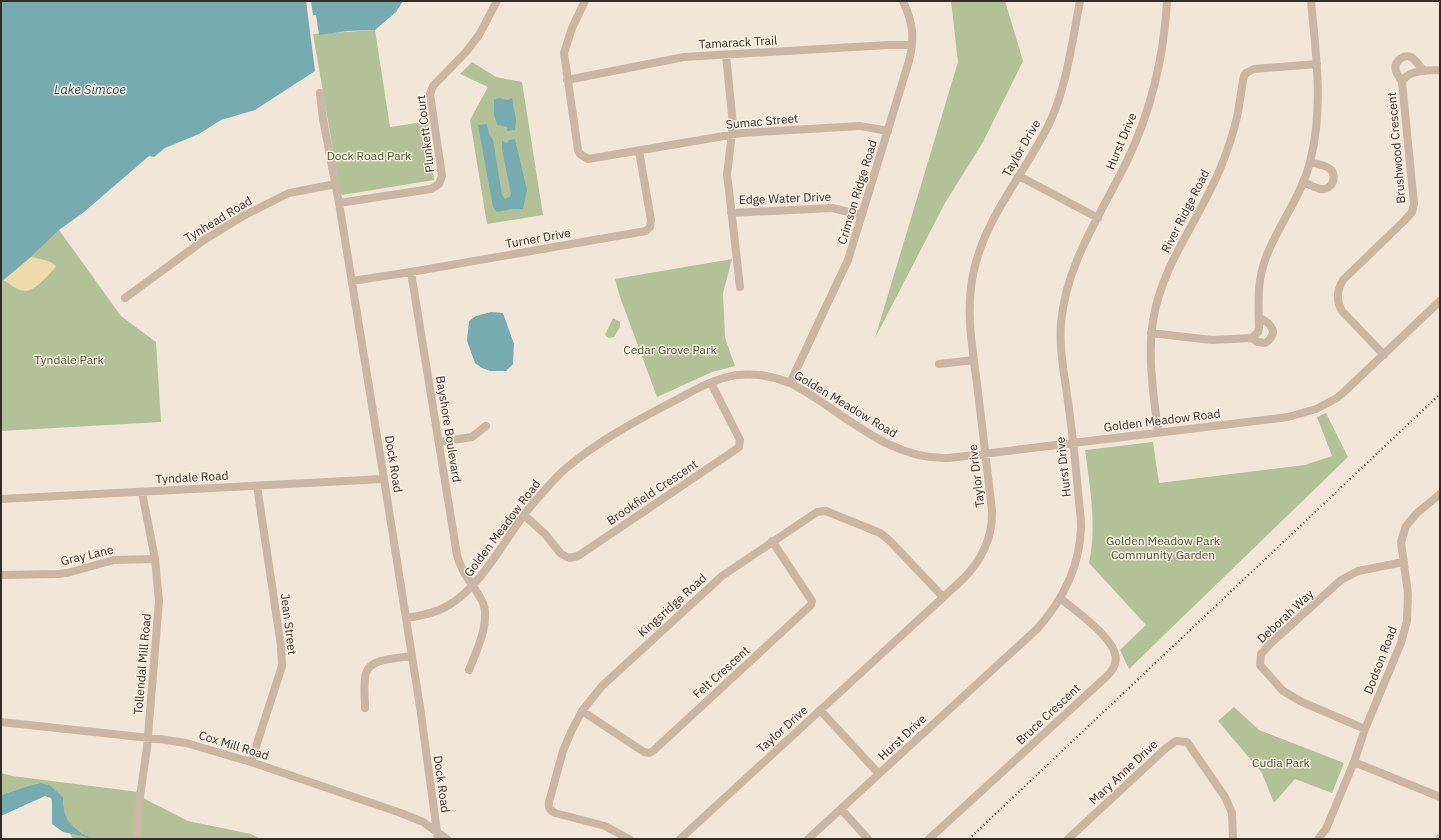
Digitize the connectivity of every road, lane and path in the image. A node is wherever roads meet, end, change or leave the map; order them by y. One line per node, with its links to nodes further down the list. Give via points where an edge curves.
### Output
1 (497, 1): 22 (street, Plunkett Court, via 479,35 431,89 442,176 439,184 431,189)
2 (585, 1): 12 (street, via 564,53)
3 (903, 1): 7 (street, Crimson Ridge Road, via 912,23)
4 (1080, 1): 19 (street, Taylor Drive, via 1056,107)
5 (1167, 1): 25 (street, Hurst Drive, via 1160,62 1146,112 1128,159)
6 (1311, 1): 9 (street)
7 (912, 45): 8 (street, Tamarack Trail); 15 (street, Crimson Ridge Road)
8 (726, 55): 12 (street, Tamarack Trail, via 676,58); 16 (street)
9 (1317, 64): 18 (street, via 1317,118); 32 (street, River Ridge Road, via 1254,69 1246,73 1227,152 1164,280)
10 (1440, 70): 11 (street, Brushwood Crescent)
11 (1424, 71): 13 (street, Brushwood Crescent, via 1410,73); 13 (street, Brushwood Crescent, via 1410,57 1400,58 1395,70)
12 (567, 80): 17 (street, Sumac Street, via 580,154 592,159)
13 (1402, 82): 34 (street, Brushwood Crescent, via 1414,208 1410,216 1343,280 1337,299 1342,311)
14 (320, 93): 21 (street, Dock Road)
15 (888, 131): 16 (street, Sumac Street, via 860,126); 24 (street, Crimson Ridge Road)
16 (732, 135): 17 (street, Sumac Street); 23 (street, via 727,174)
17 (639, 151): 26 (street, Turner Drive, via 651,224 646,231)
18 (1310, 162): 20 (street); 20 (street, via 1329,168 1333,172 1333,182 1325,189)
19 (1019, 176): 25 (street); 35 (street, Taylor Drive, via 990,224 974,270 969,312)
20 (1303, 182): 31 (street, via 1265,262 1258,295)
21 (336, 184): 22 (street, Dock Road); 29 (street, Tynhead Road, via 289,193 243,216 204,240)
22 (339, 204): 27 (street, Dock Road)
23 (731, 212): 24 (street, Edge Water Drive, via 832,208); 28 (street)
24 (862, 215): 38 (street, Crimson Ridge Road, via 844,271)
25 (1098, 218): 42 (street, Hurst Drive, via 1070,278 1061,323 1062,363)
26 (412, 272): 27 (street, Turner Drive); 41 (street, Bayshore Boulevard)
27 (352, 281): 44 (street, Dock Road)
28 (740, 287)
29 (125, 298)
30 (1440, 301): 34 (street, Golden Meadow Road)
31 (1259, 318): 33 (street, via 1258,332); 33 (street, via 1272,327 1271,336 1265,343)
32 (1151, 333): 33 (street, via 1212,340); 40 (street, River Ridge Road, via 1151,368)
33 (1252, 338)
34 (1384, 355): 40 (street, Golden Meadow Road, via 1336,398 1307,412 1288,417)
35 (974, 360): 36 (street); 43 (street, Taylor Drive)
36 (939, 364)
37 (711, 382): 38 (street, Golden Meadow Road, via 736,375 752,375); 49 (street, Golden Meadow Road, via 638,420 576,460 558,476); 49 (street, Brookfield Crescent, via 740,440 739,447 735,450 573,557 561,554 545,534)
38 (790, 383): 43 (street, Golden Meadow Road, via 882,441 906,452 943,459)
39 (486, 426): 41 (street, via 472,437)
40 (1158, 432): 42 (street, Golden Meadow Road)
41 (439, 442): 54 (street, Bayshore Boulevard, via 457,555 461,568)
42 (1074, 443): 43 (street, Golden Meadow Road); 56 (street, Hurst Drive, via 1080,535 1074,568)
43 (985, 454): 55 (street, Taylor Drive, via 992,515 989,538 975,566)
44 (384, 479): 45 (street, Tyndale Road); 57 (street, Dock Road)
45 (256, 486): 46 (street, Tyndale Road); 66 (street, Jean Street, via 282,666)
46 (142, 492): 48 (street, Tyndale Road); 51 (street, Tollendal Mill Road)
47 (1440, 494): 52 (street, Dodson Road, via 1406,526 1401,542)
48 (1, 498)
49 (524, 515): 54 (street, Golden Meadow Road)
50 (772, 541): 55 (street, Kingsridge Road, via 817,512 826,511 874,530 890,540); 62 (street, Kingsridge Road, via 722,576 602,686); 62 (street, Felt Crescent, via 812,601 811,605 653,751 644,752)
51 (154, 559): 53 (street, Gray Lane, via 114,560 58,574); 65 (street, Tollendal Mill Road, via 159,609)
52 (1404, 562): 64 (street, Dodson Road, via 1408,594 1407,621 1401,643); 64 (street, Deborah Way, via 1358,571 1341,580 1261,654 1260,665 1283,691)
53 (1, 575)
54 (473, 587): 57 (street, Golden Meadow Road, via 444,608); 59 (street, Bayshore Boulevard, via 482,601 485,622)
55 (943, 597): 61 (street, Taylor Drive)
56 (1061, 599): 68 (street, Hurst Drive, via 1037,629); 78 (street, Bruce Crescent, via 1085,617 1110,644 1115,653 1114,668)
57 (406, 618): 58 (street, Dock Road)
58 (412, 656): 60 (street, via 378,662 370,666 366,674); 71 (street, Dock Road)
59 (469, 670)
60 (365, 708)
61 (820, 710): 68 (street); 75 (street, Taylor Drive)
62 (582, 711): 74 (street, Kingsridge Road, via 563,751 549,806 555,813 605,826)
63 (1, 722): 65 (street, Cox Mill Road)
64 (1365, 729): 67 (street, Dodson Road)
65 (148, 738): 66 (street, Cox Mill Road, via 186,743); 72 (street, Tollendal Mill Road, via 137,817)
66 (251, 762): 71 (street, Cox Mill Road, via 401,813 423,822)
67 (1354, 762): 69 (street); 81 (street, Dodson Road, via 1326,830)
68 (879, 774): 70 (street, Hurst Drive)
69 (1440, 797)
70 (841, 809): 76 (street, Hurst Drive); 77 (street)
71 (437, 836): 73 (street, Cox Mill Road)
72 (137, 839)
73 (446, 839)
74 (629, 839)
75 (680, 839)
76 (808, 839)
77 (868, 839)
78 (929, 839)
79 (1068, 839): 80 (street, Mary Anne Drive, via 1176,741 1187,742 1225,797 1232,813)
80 (1234, 839)
81 (1318, 839)

